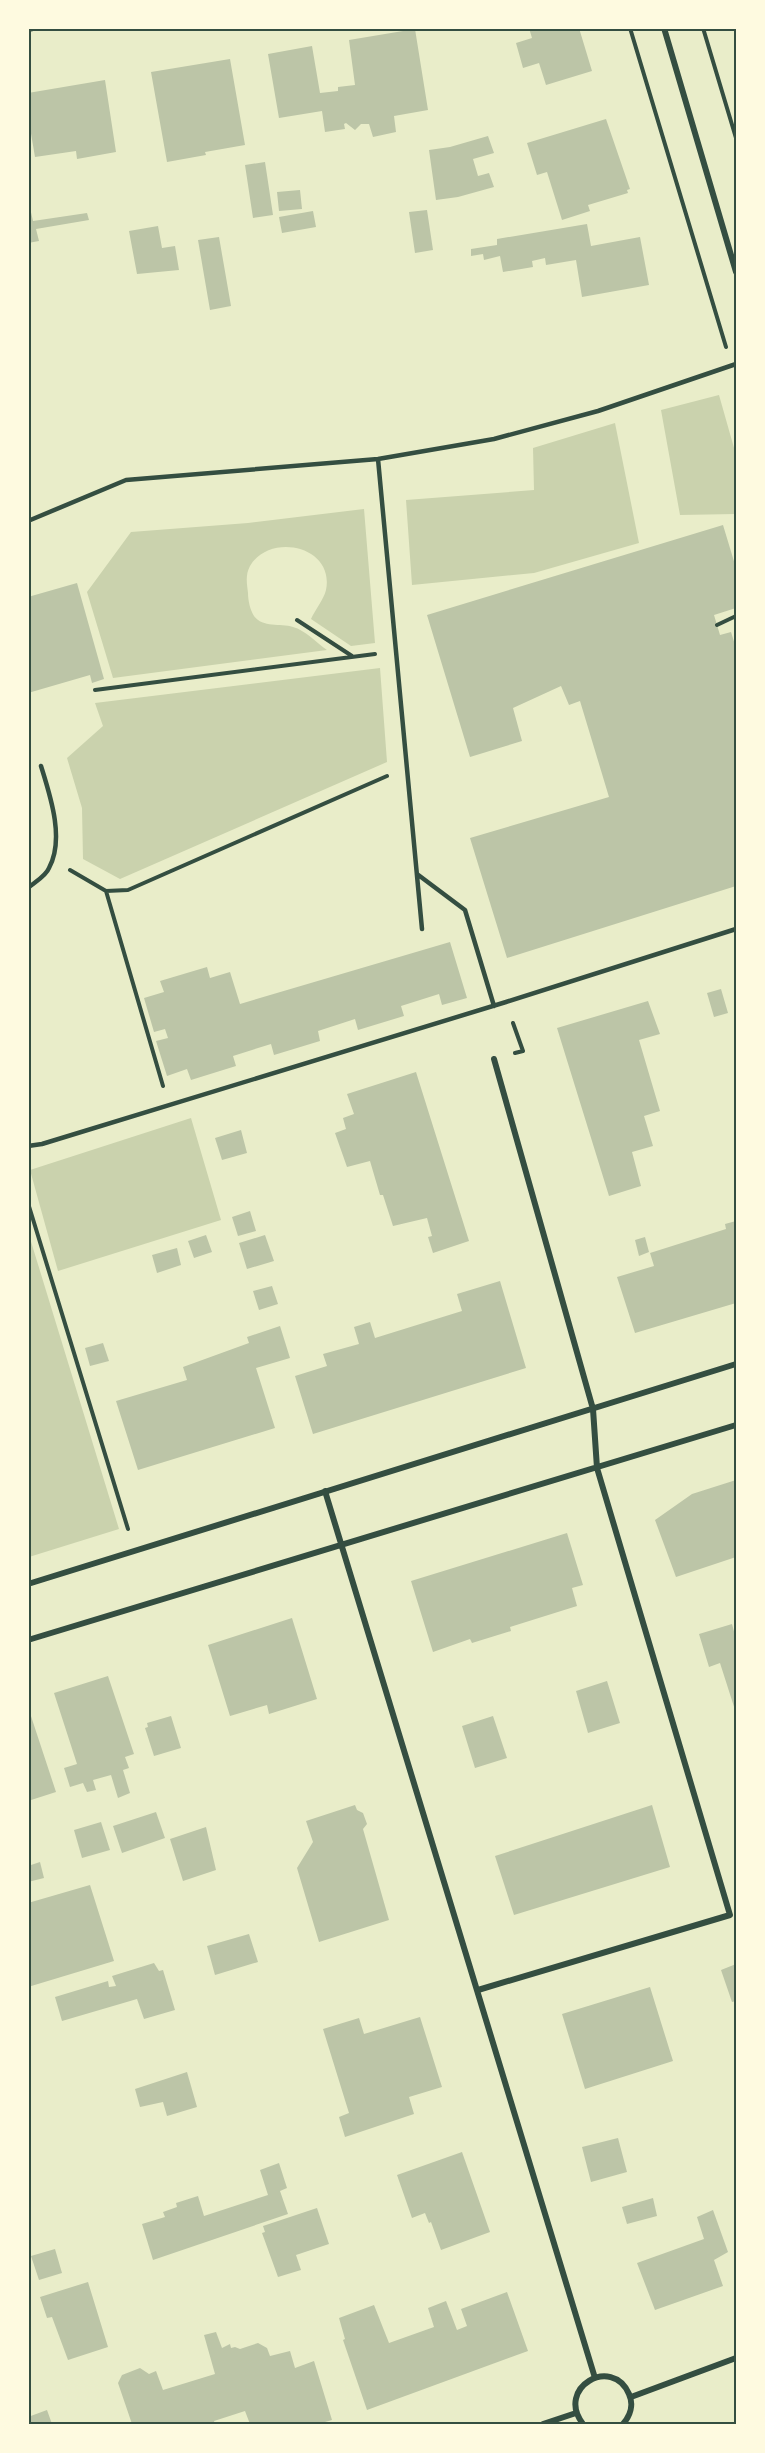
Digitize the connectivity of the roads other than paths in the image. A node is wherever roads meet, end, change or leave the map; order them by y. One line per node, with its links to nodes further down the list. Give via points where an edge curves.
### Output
1 (33, 28): 3 (street)
2 (664, 28): 4 (street)
3 (28, 29)
4 (736, 272)
5 (734, 365): 6 (lane, via 598,411 505,436)
6 (378, 459): 7 (lane, via 126,480); 9 (lane)
7 (28, 521)
8 (41, 766): 10 (lane, via 54,810 56,840 49,869)
9 (417, 874): 12 (lane); 13 (lane, via 465,910)
10 (28, 888)
11 (736, 929): 13 (lane)
12 (422, 930)
13 (494, 1006): 15 (lane)
14 (494, 1059): 17 (street)
15 (28, 1146)
16 (736, 1364): 17 (street)
17 (593, 1409): 19 (street); 20 (street)
18 (736, 1425): 19 (street)
19 (597, 1468): 21 (street); 24 (street, via 730,1915)
20 (325, 1491): 21 (street); 22 (street)
21 (341, 1544): 23 (street); 24 (street)
22 (28, 1584)
23 (28, 1640)
24 (478, 1990): 26 (street)
25 (736, 2358): 27 (street)
26 (595, 2378): 27 (street, via 617,2379); 28 (street, via 578,2391)
27 (631, 2397): 31 (street, via 632,2408)
28 (576, 2413): 29 (street); 30 (street)
29 (543, 2424)
30 (583, 2424)
31 (623, 2424)

